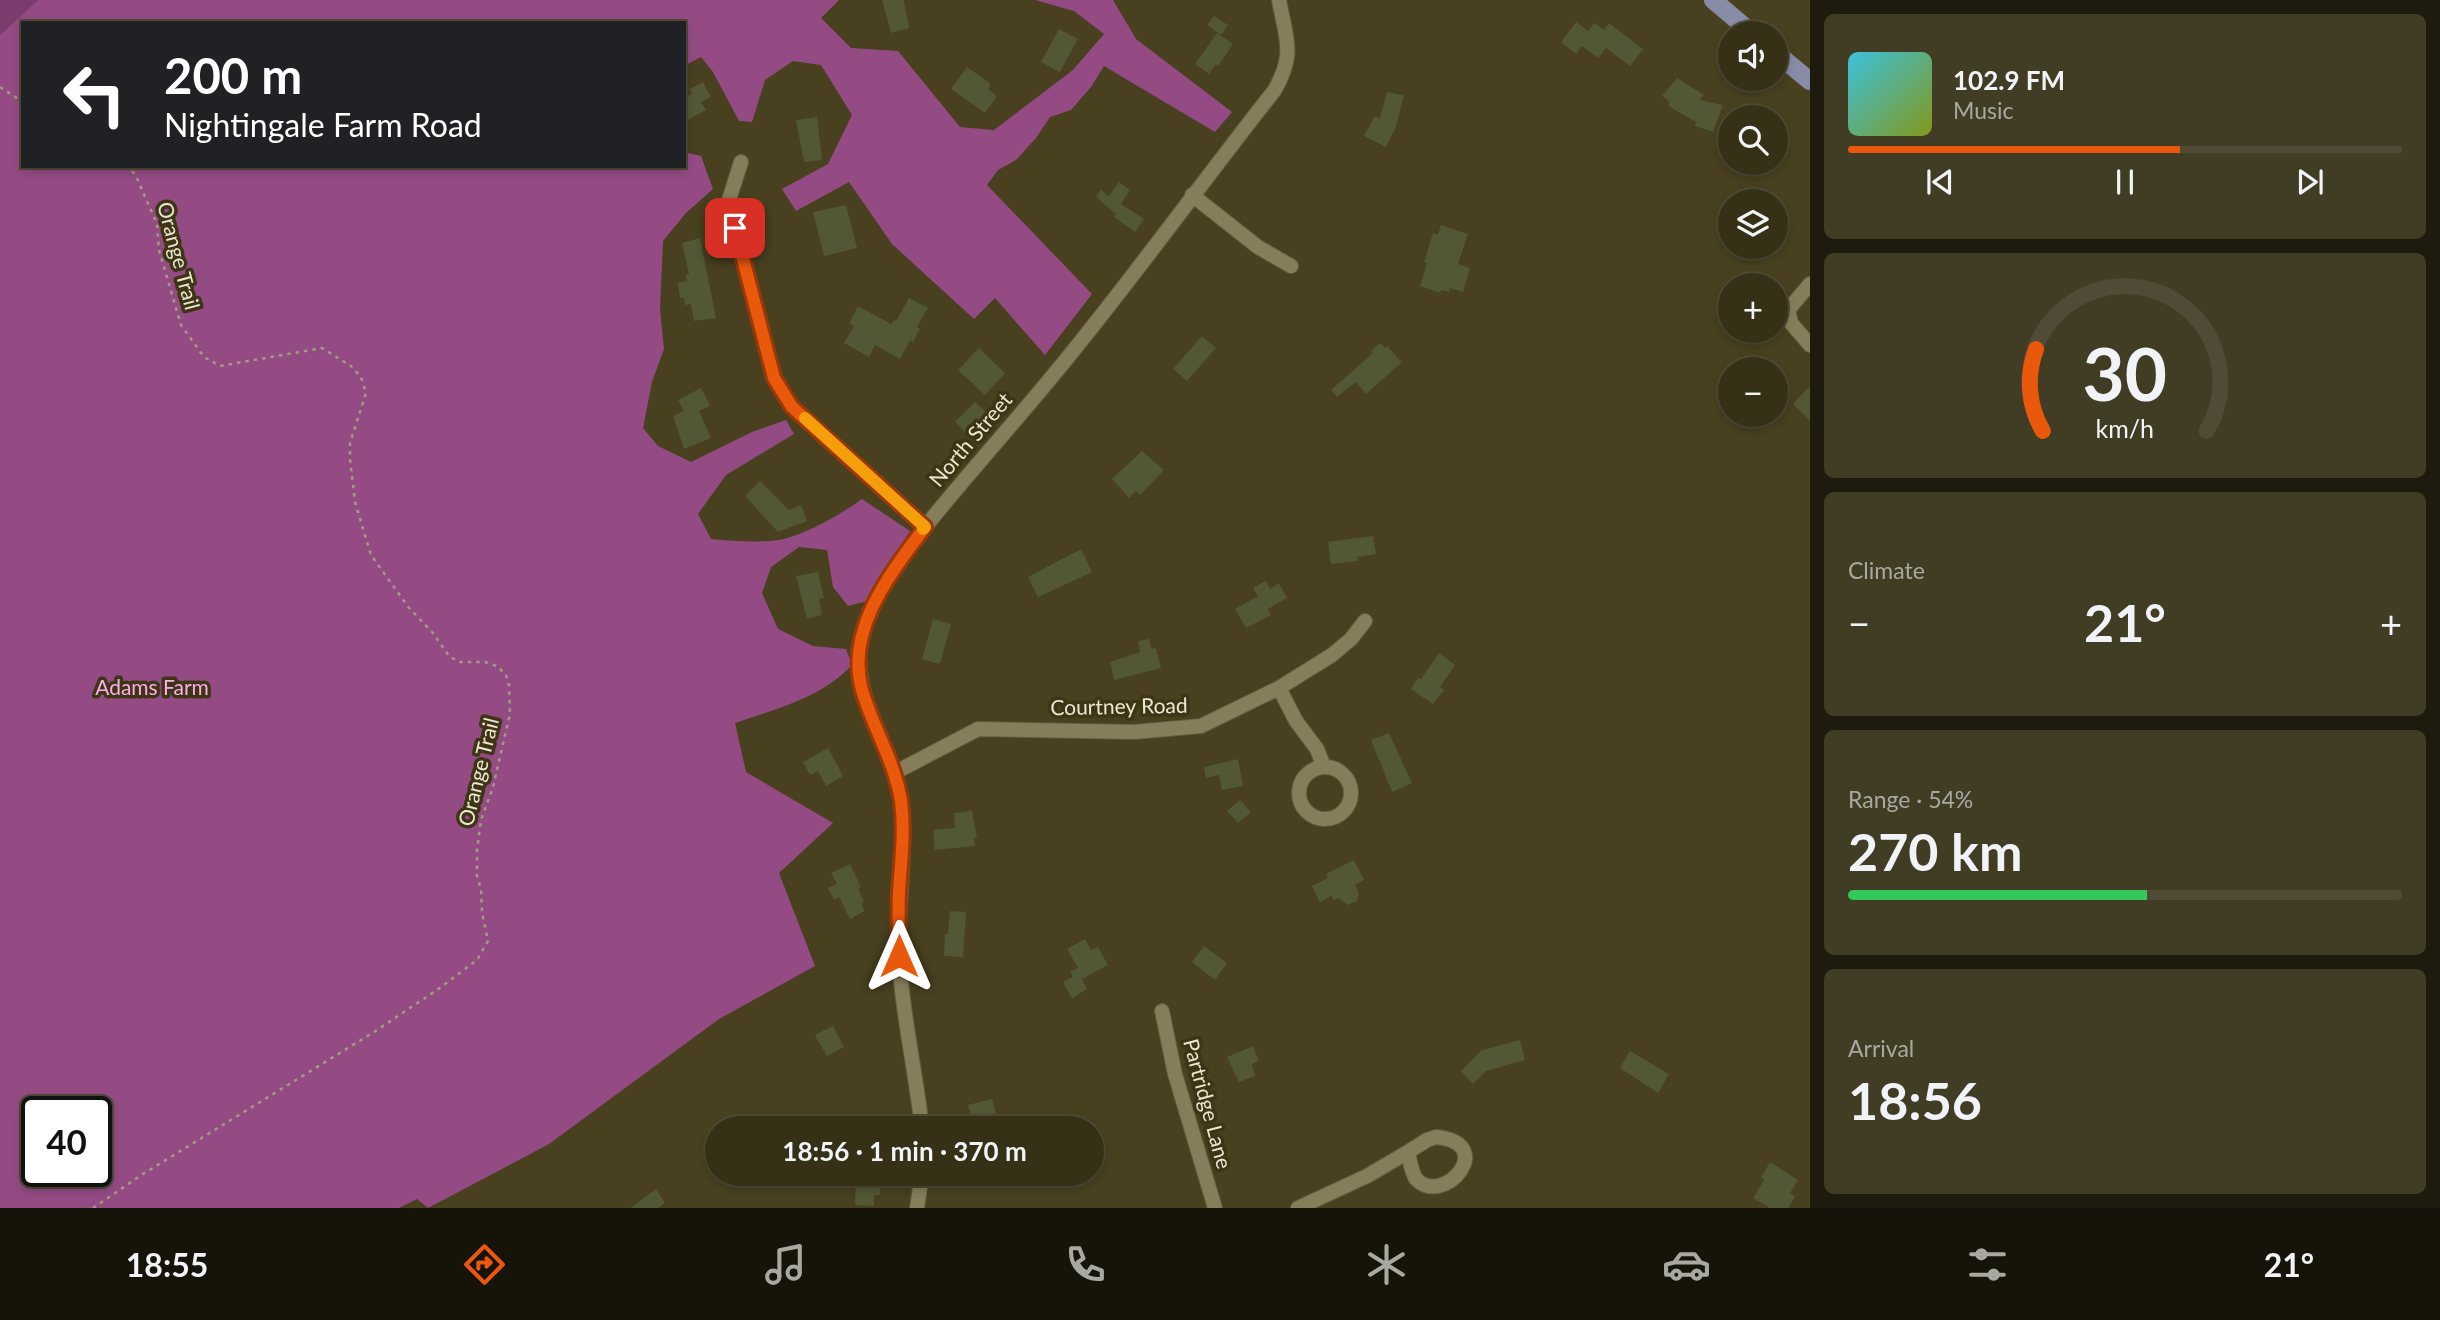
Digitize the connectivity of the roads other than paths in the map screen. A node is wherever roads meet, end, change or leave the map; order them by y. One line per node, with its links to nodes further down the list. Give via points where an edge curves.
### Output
1 (1279, 0): 7 (street, North Street, via 1289,56 1285,73)
2 (1713, 0): 3 (main road)
3 (1738, 21)
4 (1788, 63): 5 (main road)
5 (1810, 81)
6 (741, 162): 11 (street, via 729,204 774,378 792,407)
7 (1192, 195): 8 (street, via 1258,247); 11 (street, North Street, via 1081,341)
8 (1291, 266)
9 (1810, 284): 10 (street, via 1788,310 1790,323)
10 (1810, 345)
11 (925, 527): 15 (street, North Street, via 876,599 863,631 858,670)
12 (1365, 621): 13 (street, Courtney Road, via 1341,648)
13 (1279, 688): 14 (street); 15 (street, Courtney Road, via 1200,726 1134,732 978,729)
14 (1324, 767)
15 (894, 773): 17 (street, North Street, via 903,837 902,1003)
16 (1162, 1011): 21 (street, Partridge Lane, via 1173,1068)
17 (920, 1116)
18 (1408, 1152): 22 (street)
19 (920, 1186): 20 (street)
20 (917, 1208)
21 (1215, 1208)
22 (1298, 1208)

